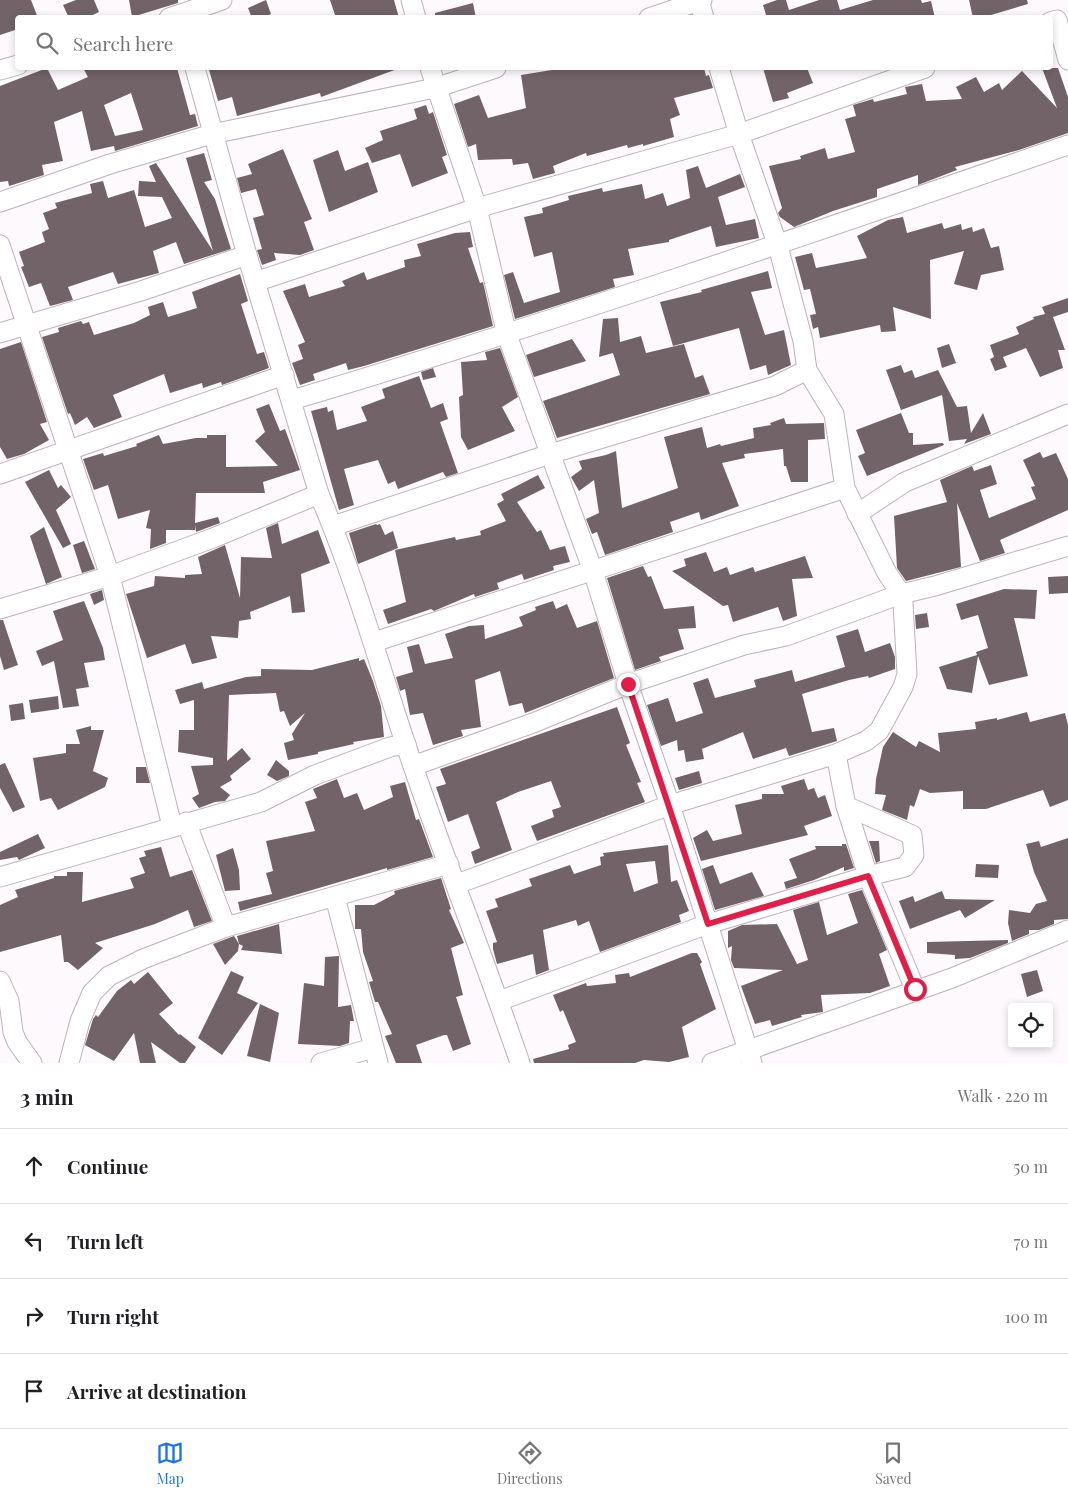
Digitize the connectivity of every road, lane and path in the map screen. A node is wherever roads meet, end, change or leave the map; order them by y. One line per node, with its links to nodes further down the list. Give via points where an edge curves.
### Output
1 (222, 0): 4 (street)
2 (411, 0): 5 (street)
3 (701, 5): 6 (street)
4 (178, 12)
5 (415, 15)
6 (661, 15)
7 (1053, 21): 8 (street, via 1057,20)
8 (1068, 60)
9 (15, 66): 10 (street)
10 (0, 70)
11 (196, 70): 17 (street)
12 (430, 70): 16 (street)
13 (490, 70): 16 (street)
14 (720, 70): 18 (street)
15 (919, 70): 18 (street)
16 (435, 88): 17 (street); 21 (street)
17 (212, 134): 20 (street, via 110,164); 24 (street)
18 (738, 134): 21 (street); 23 (street)
19 (1068, 145): 23 (street)
20 (0, 202)
21 (477, 208): 25 (street); 28 (street)
22 (0, 244): 26 (street)
23 (778, 246): 28 (street); 29 (street, via 803,341)
24 (247, 255): 25 (street); 26 (street)
25 (255, 282): 30 (street)
26 (26, 325): 27 (street); 33 (street)
27 (0, 333)
28 (508, 335): 31 (street); 34 (street)
29 (807, 370): 34 (street, via 775,386); 36 (street, via 834,414)
30 (284, 375): 31 (street); 33 (street)
31 (292, 400): 37 (street)
32 (1068, 414): 38 (street, via 905,482)
33 (69, 449): 35 (street); 42 (street)
34 (550, 454): 39 (street); 41 (street)
35 (0, 474)
36 (846, 488): 38 (street); 41 (street)
37 (319, 494): 39 (street); 42 (street, via 214,538)
38 (857, 514): 43 (street, via 886,573)
39 (333, 526): 45 (street)
40 (1068, 546): 43 (street)
41 (593, 571): 45 (street); 46 (street)
42 (110, 576): 44 (street); 53 (street)
43 (901, 594): 46 (street, via 786,636 744,645); 48 (street, via 907,674 903,687 879,731 866,742)
44 (0, 610)
45 (374, 642): 47 (street)
46 (628, 684): 49 (street, via 533,723); 50 (street)
47 (406, 744): 49 (street); 53 (street, via 315,775 261,802)
48 (836, 754): 50 (street); 51 (street)
49 (413, 766): 54 (street)
50 (670, 805): 57 (street); 59 (street)
51 (846, 806): 56 (street); 56 (street, via 912,835 914,855 905,867)
52 (232, 824): 53 (street, via 220,820)
53 (183, 828): 55 (street); 60 (street)
54 (449, 864): 57 (street); 58 (street)
55 (0, 876)
56 (868, 876): 59 (street); 63 (street)
57 (457, 884): 64 (street)
58 (335, 897): 60 (street); 65 (street)
59 (708, 924): 64 (street); 66 (street)
60 (226, 927): 68 (street, via 142,959 109,976 92,993)
61 (1068, 930): 63 (street, via 952,978)
62 (0, 981): 67 (street, via 9,1001 12,1032)
63 (915, 989): 66 (street)
64 (499, 1001): 70 (street)
65 (375, 1055): 69 (street)
66 (751, 1056): 71 (street)
67 (32, 1063)
68 (69, 1063)
69 (321, 1063)
70 (520, 1063)
71 (712, 1063)

